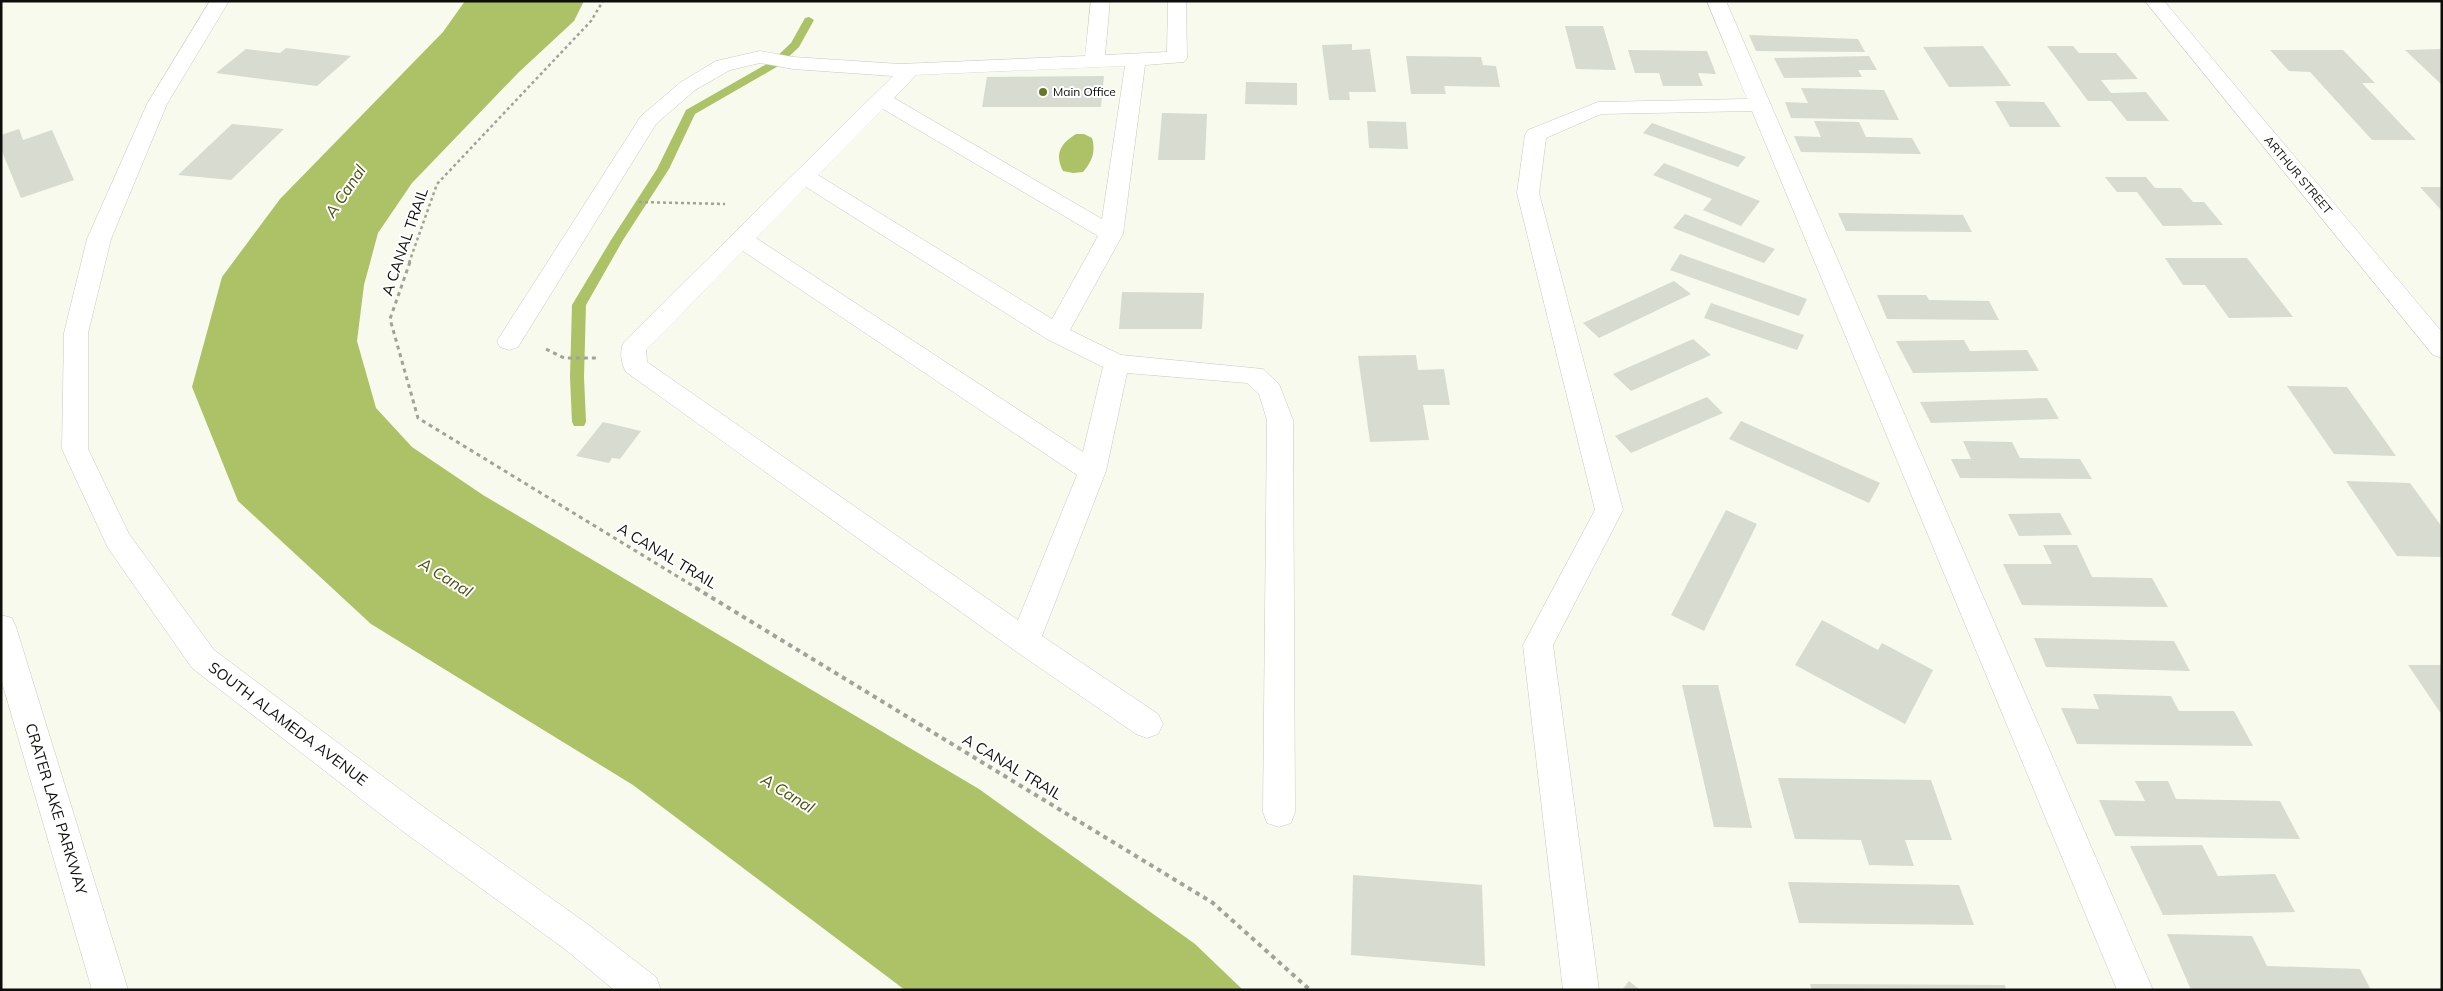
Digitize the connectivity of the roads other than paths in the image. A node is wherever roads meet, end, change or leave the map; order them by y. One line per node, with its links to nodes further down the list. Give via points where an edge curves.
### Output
1 (220, 1): 24 (street, SOUTH ALAMEDA AVENUE, via 157,104 99,238 76,333 74,448 118,540 203,659)
2 (1101, 1): 7 (street)
3 (1177, 1): 6 (street, via 1177,58)
4 (1716, 1): 10 (street)
5 (2154, 1): 16 (street, ARTHUR STREET)
6 (1136, 60): 7 (street); 12 (street)
7 (1094, 62): 8 (street)
8 (912, 69): 9 (street); 15 (street, via 794,63 760,57 723,65 688,86 648,120)
9 (881, 99): 11 (street); 12 (street)
10 (1759, 105): 25 (street, via 1598,108 1536,135 1528,193 1609,510 1538,645); 26 (street)
11 (804, 176): 13 (street); 14 (street)
12 (1111, 234): 14 (street)
13 (742, 238): 18 (street); 20 (street, via 633,348 635,366)
14 (1056, 333): 17 (street)
15 (509, 342)
16 (2442, 350)
17 (1117, 363): 18 (street); 22 (street, via 1254,375 1270,390 1280,420)
18 (1092, 471): 20 (street)
19 (1, 627): 23 (street, CRATER LAKE PARKWAY)
20 (1025, 641): 21 (street)
21 (1147, 724)
22 (1279, 812)
23 (110, 990)
24 (643, 990)
25 (1581, 990)
26 (2135, 990)

